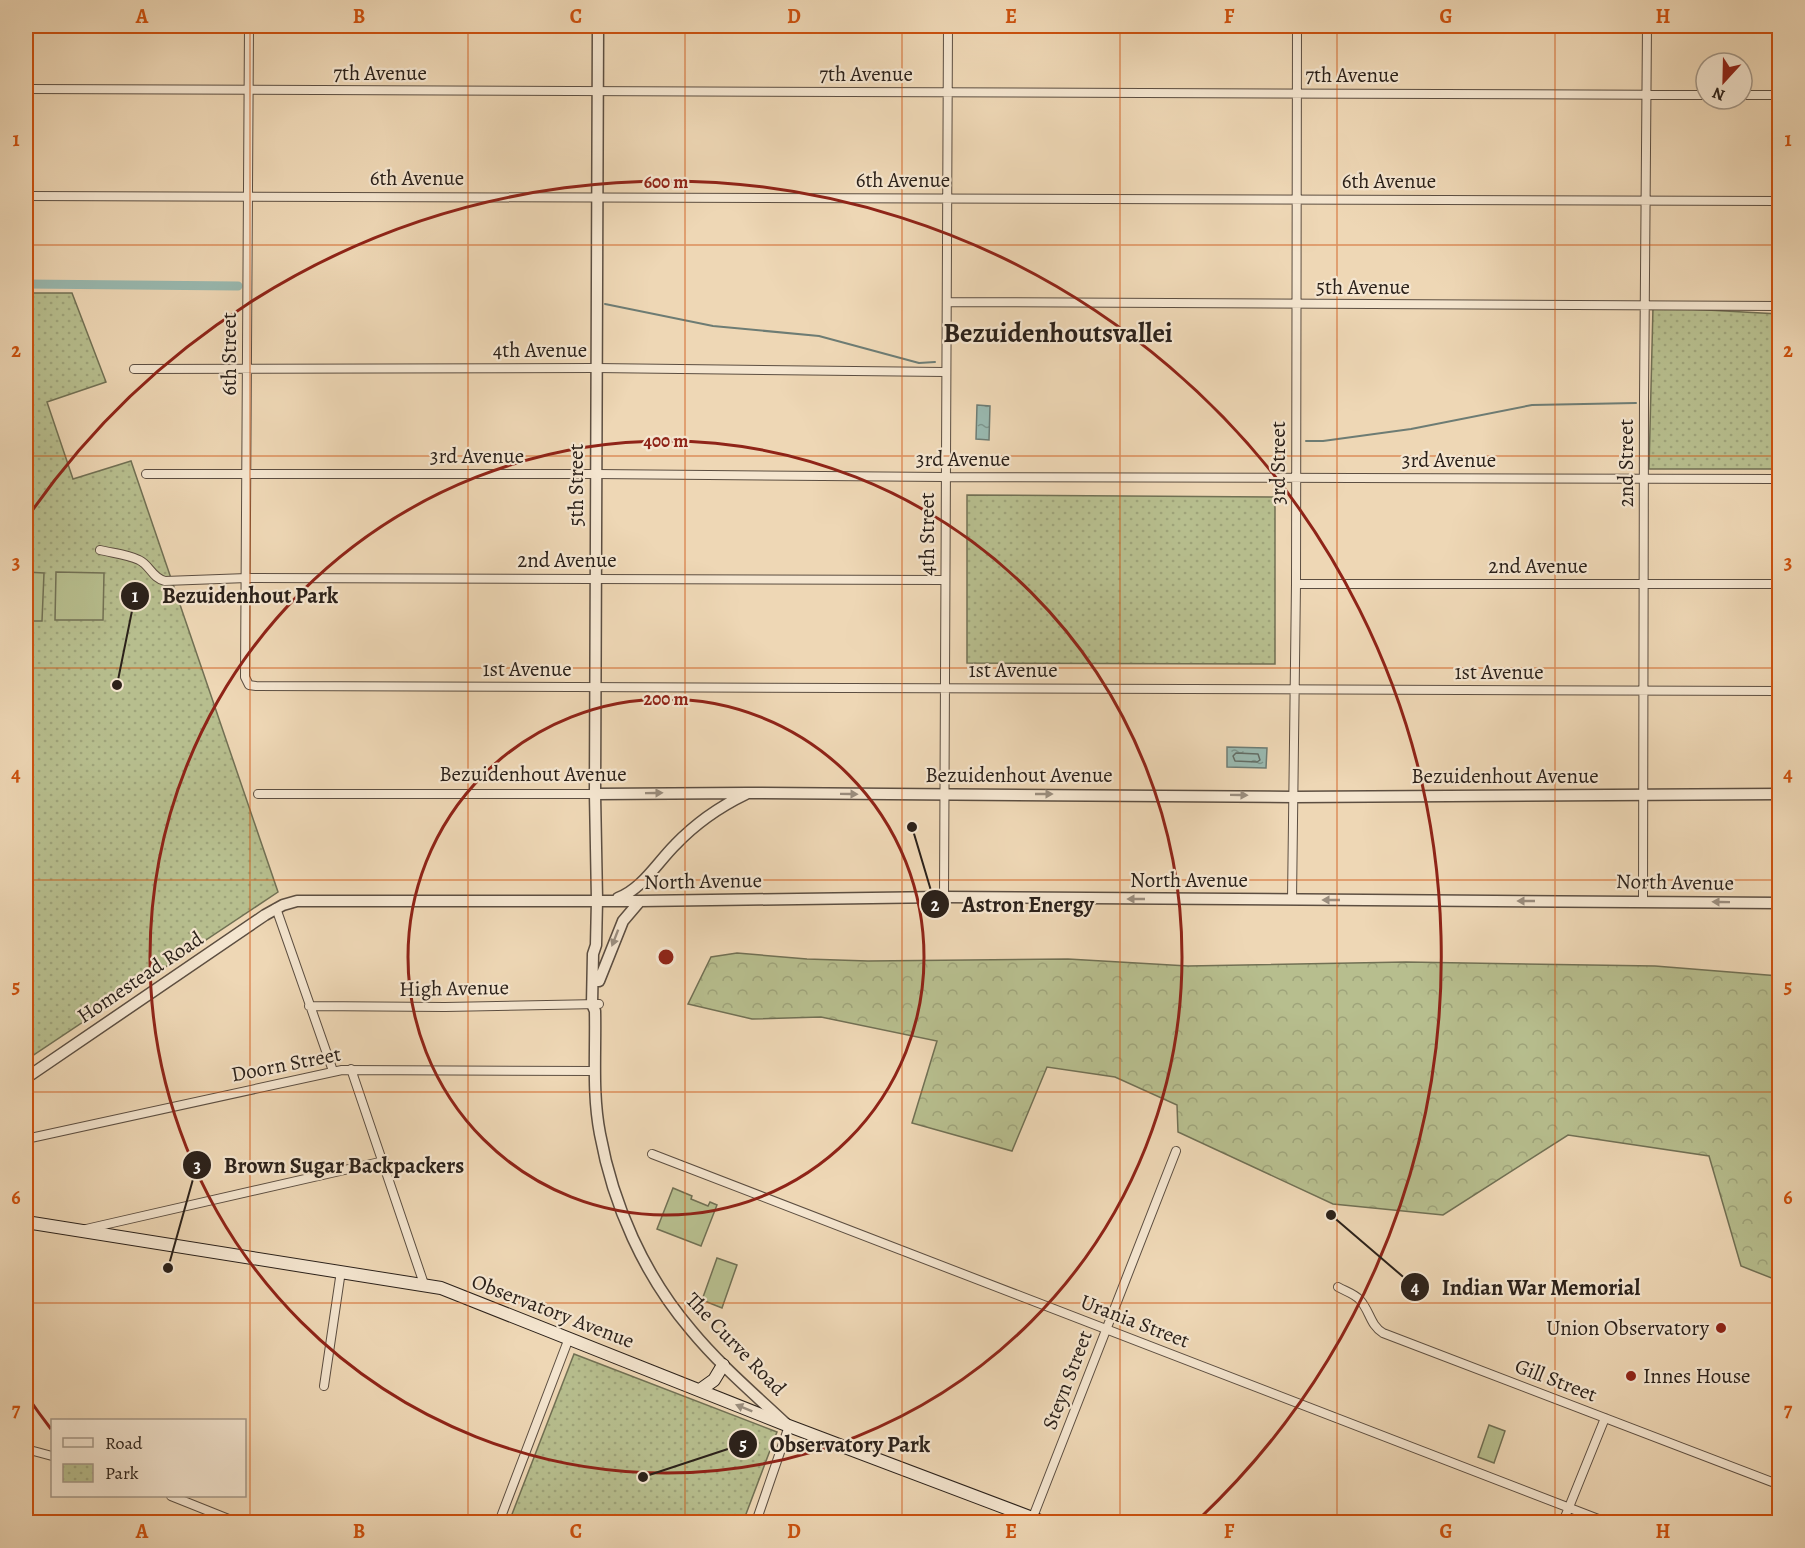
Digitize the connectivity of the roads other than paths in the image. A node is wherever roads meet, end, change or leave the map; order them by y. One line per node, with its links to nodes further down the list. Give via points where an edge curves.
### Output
1 (249, 26): 7 (street, 6th Street)
2 (598, 26): 8 (street, 5th Street)
3 (948, 26): 9 (street, 4th Street)
4 (1297, 26): 10 (street, 3rd Street)
5 (1647, 26): 11 (street, 2nd Street)
6 (26, 89): 7 (street, 7th Avenue)
7 (248, 90): 8 (street, 7th Avenue); 16 (street, 6th Street)
8 (598, 92): 9 (street, 7th Avenue); 17 (street, 5th Street)
9 (948, 92): 10 (street, 7th Avenue); 18 (street, 4th Street)
10 (1297, 93): 11 (street, 7th Avenue); 19 (street, 3rd Street)
11 (1646, 94): 12 (street, 7th Avenue); 20 (street, 2nd Street)
12 (1694, 95)
13 (1754, 95): 14 (street)
14 (1779, 95)
15 (26, 196): 16 (street, 6th Avenue)
16 (248, 196): 17 (street, 6th Avenue); 26 (street, 6th Street)
17 (597, 196): 18 (street, 6th Avenue); 27 (street, 5th Street)
18 (947, 198): 19 (street, 6th Avenue); 22 (street, 4th Street)
19 (1297, 199): 20 (street, 6th Avenue); 23 (street, 3rd Street)
20 (1646, 201): 21 (street, 6th Avenue); 24 (street, 2nd Street)
21 (1779, 201)
22 (947, 302): 23 (street, 5th Avenue); 29 (street, 4th Street)
23 (1296, 305): 24 (street, 5th Avenue); 34 (street, 3rd Street)
24 (1645, 306): 25 (street, 5th Avenue); 35 (street, 2nd Street)
25 (1779, 306)
26 (247, 368): 27 (street, 4th Avenue); 28 (street, 4th Avenue); 31 (street, 6th Street)
27 (596, 368): 29 (street, 4th Avenue); 32 (street, 5th Street)
28 (134, 369)
29 (945, 372): 33 (street, 4th Street)
30 (146, 474): 31 (street, 3rd Avenue)
31 (247, 474): 32 (street, 3rd Avenue); 38 (street, 6th Street)
32 (596, 474): 33 (street, 3rd Avenue); 39 (street, 5th Street)
33 (944, 477): 34 (street, 3rd Avenue); 40 (street, 4th Street)
34 (1296, 478): 35 (street, 3rd Avenue); 41 (street, 3rd Street)
35 (1644, 478): 36 (street, 3rd Avenue); 42 (street, 2nd Street)
36 (1779, 479)
37 (100, 550): 38 (street, 2nd Avenue, via 136,558 160,580)
38 (247, 578): 39 (street, 2nd Avenue); 44 (street, 6th Street)
39 (596, 578): 40 (street, 2nd Avenue); 45 (street, 5th Street)
40 (945, 580): 46 (street, 4th Street)
41 (1296, 584): 42 (street, 2nd Avenue); 47 (street, 3rd Street)
42 (1644, 584): 43 (street, 2nd Avenue); 48 (street, 2nd Street)
43 (1779, 585)
44 (247, 683): 45 (street, 1st Avenue)
45 (596, 687): 46 (street, 1st Avenue); 52 (street, 5th Street)
46 (944, 687): 47 (street, 1st Avenue); 53 (street, 4th Street)
47 (1294, 688): 48 (street, 1st Avenue); 56 (street, 3rd Street)
48 (1644, 691): 49 (street, 1st Avenue); 55 (street, 2nd Street)
49 (1779, 691)
50 (748, 793): 52 (street, Bezuidenhout Avenue, one-way to 50); 53 (street, Bezuidenhout Avenue, one-way to 53); 57 (street, via 699,823)
51 (258, 794): 52 (street, Bezuidenhout Avenue)
52 (595, 794): 59 (street, 5th Street)
53 (944, 794): 56 (street, Bezuidenhout Avenue, one-way to 56); 58 (street, 4th Street)
54 (1779, 794): 55 (street, Bezuidenhout Avenue)
55 (1643, 795): 56 (street, Bezuidenhout Avenue); 64 (street, 2nd Street)
56 (1294, 796): 60 (street, 3rd Street)
57 (642, 882): 61 (street); 63 (street, via 646,894)
58 (944, 897): 60 (street, North Avenue, one-way to 58); 63 (street, North Avenue)
59 (597, 900): 61 (street, North Avenue); 66 (street, North Avenue, via 304,900); 67 (street, 5th Street)
60 (1292, 900): 64 (street, North Avenue, one-way to 60)
61 (612, 901): 62 (street, North Avenue)
62 (640, 901): 63 (street, North Avenue); 68 (street, one-way to 68, via 623,921)
63 (655, 901)
64 (1643, 901): 65 (street, North Avenue, one-way to 64)
65 (1779, 903)
66 (276, 908): 69 (street); 74 (street, Homestead Road)
67 (596, 945): 68 (street, 5th Street); 70 (street, 5th Street)
68 (599, 981): 70 (street, 5th Street)
69 (309, 1006): 70 (street, High Avenue); 72 (street)
70 (595, 1006): 73 (street, The Curve Road)
71 (351, 1069): 72 (street, Doorn Street); 73 (street, Doorn Street); 78 (street)
72 (333, 1071): 75 (street, Doorn Street)
73 (594, 1071): 86 (street, The Curve Road, via 605,1156 632,1236 676,1311)
74 (26, 1078)
75 (26, 1139)
76 (1176, 1151): 84 (street, Steyn Street)
77 (652, 1154): 84 (street, Urania Street)
78 (384, 1161): 80 (street); 82 (street)
79 (26, 1221): 80 (main road, Observatory Avenue)
80 (81, 1230): 81 (main road, Observatory Avenue)
81 (341, 1271): 82 (main road, Observatory Avenue); 87 (street)
82 (424, 1284): 85 (main road, Observatory Avenue)
83 (1338, 1287): 89 (street, Gill Street, via 1362,1302 1372,1323 1383,1333)
84 (1105, 1329): 95 (street, Urania Street); 96 (street, Steyn Street)
85 (569, 1338): 88 (main road, Observatory Avenue); 98 (street)
86 (723, 1365): 88 (main road, via 714,1380); 90 (street, The Curve Road)
87 (324, 1386)
88 (700, 1390): 90 (main road, Observatory Avenue, one-way to 88)
89 (1605, 1418): 93 (street, Gill Street); 95 (street)
90 (789, 1426): 96 (main road, Observatory Avenue); 99 (street)
91 (26, 1449): 92 (street)
92 (51, 1456)
93 (1779, 1485)
94 (174, 1497): 97 (street)
95 (1569, 1508): 100 (street); 101 (street, Urania Street)
96 (1035, 1521)
97 (236, 1522)
98 (499, 1522)
99 (756, 1522)
100 (1563, 1522)
101 (1606, 1522)

